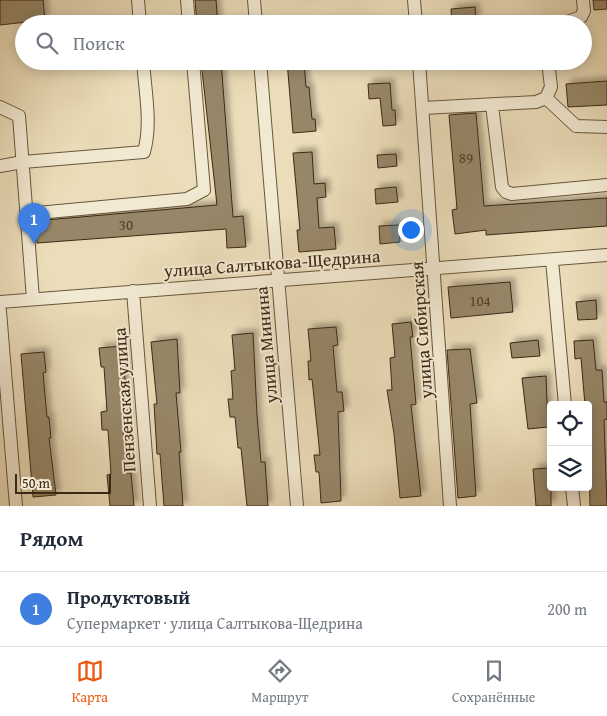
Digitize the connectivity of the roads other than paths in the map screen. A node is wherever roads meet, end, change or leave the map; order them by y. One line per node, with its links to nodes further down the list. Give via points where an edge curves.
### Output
1 (138, 0): 6 (street)
2 (187, 0): 7 (street)
3 (254, 0): 8 (street)
4 (414, 0): 9 (street)
5 (583, 0): 10 (street)
6 (139, 15)
7 (188, 15)
8 (255, 15)
9 (415, 15)
10 (583, 15)
11 (144, 70): 21 (street, via 148,123 144,152)
12 (194, 70): 24 (street, via 204,190 187,198)
13 (261, 70): 28 (street, улица Минина)
14 (420, 70): 19 (street, улица Сибирская)
15 (549, 70): 16 (street, via 551,86)
16 (546, 98): 17 (street, via 536,102); 20 (street, via 576,126)
17 (492, 105): 19 (street); 23 (street, via 502,186 506,192)
18 (0, 106): 21 (street, via 19,116)
19 (423, 108): 27 (street, улица Сибирская)
20 (607, 127)
21 (23, 162): 22 (street); 24 (street)
22 (0, 166)
23 (607, 185)
24 (27, 214): 30 (street)
25 (607, 255): 26 (street, улица Салтыкова-Щедрина)
26 (552, 260): 27 (street, улица Салтыкова-Щедрина); 33 (street)
27 (435, 269): 28 (street, улица Салтыкова-Щедрина); 38 (street, улица Сибирская)
28 (279, 279): 29 (street, улица Салтыкова-Щедрина); 37 (street, улица Минина)
29 (133, 291): 30 (street, улица Салтыкова-Щедрина); 36 (street, Пензенская улица)
30 (33, 299): 31 (street, улица Салтыкова-Щедрина)
31 (0, 302)
32 (0, 311): 35 (street)
33 (565, 401)
34 (572, 491): 39 (street)
35 (16, 506)
36 (150, 506)
37 (297, 506)
38 (450, 506)
39 (574, 506)

